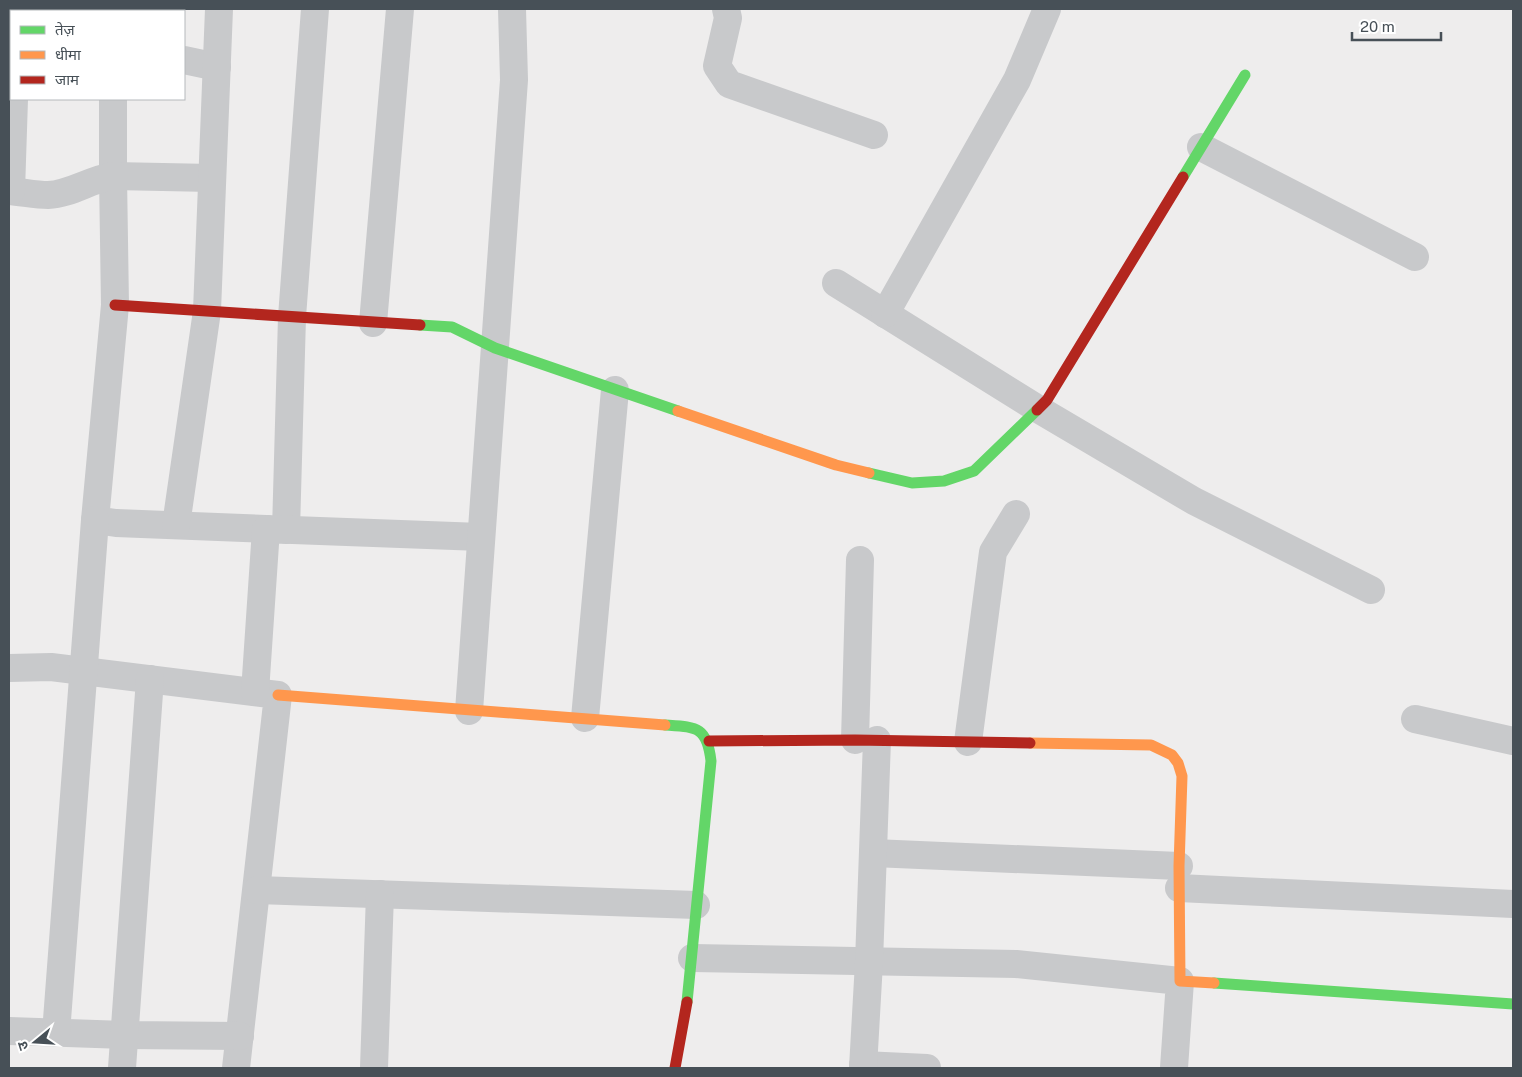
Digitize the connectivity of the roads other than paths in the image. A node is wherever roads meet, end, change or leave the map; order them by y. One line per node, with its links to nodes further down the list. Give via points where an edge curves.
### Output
1 (219, 9): 8 (street)
2 (315, 9): 22 (street)
3 (400, 9): 23 (street)
4 (512, 9): 24 (street, via 514,80)
5 (726, 9): 12 (street, via 728,18 717,66 728,84)
6 (1047, 9): 21 (street, via 1017,80)
7 (185, 60): 8 (street)
8 (217, 67): 15 (street)
9 (1245, 75): 13 (street)
10 (14, 100): 16 (street)
11 (113, 100): 14 (street)
12 (874, 135)
13 (1201, 147): 17 (street); 26 (street, via 1047,400)
14 (113, 176): 15 (street); 16 (street, via 48,195); 19 (street)
15 (212, 178): 20 (street)
16 (10, 191)
17 (1415, 257)
18 (836, 283): 21 (street)
19 (116, 305): 20 (street); 28 (street)
20 (207, 311): 22 (street); 29 (street)
21 (885, 314): 26 (street)
22 (292, 317): 23 (street); 30 (street)
23 (373, 323): 24 (street, via 452,327)
24 (495, 348): 25 (street); 31 (street)
25 (615, 390): 26 (street, via 836,465 912,483 944,481 974,471); 39 (street)
26 (1038, 409): 33 (street, via 1194,501)
27 (1016, 514): 44 (street, via 993,552)
28 (95, 520): 29 (street); 35 (street)
29 (176, 525): 30 (street)
30 (276, 530): 31 (street); 37 (street)
31 (481, 537): 38 (street)
32 (860, 560): 42 (street)
33 (1371, 590)
34 (9, 668): 35 (street, via 51,667)
35 (82, 672): 36 (street); 56 (street)
36 (150, 679): 37 (street); 57 (street)
37 (266, 693): 38 (street); 47 (street)
38 (469, 710): 39 (street)
39 (585, 718): 41 (street, via 692,727)
40 (1415, 719): 43 (street)
41 (709, 740): 42 (street); 50 (street, via 711,761)
42 (866, 740): 44 (street); 45 (street)
43 (1513, 741)
44 (968, 742): 46 (street, via 1150,744 1170,753 1178,762 1182,776)
45 (873, 853): 46 (street); 52 (street)
46 (1179, 877): 49 (street); 53 (street)
47 (257, 890): 48 (street); 58 (street)
48 (380, 894): 50 (street); 62 (street)
49 (1513, 904)
50 (696, 905): 51 (street)
51 (692, 958): 52 (street); 63 (street)
52 (869, 962): 53 (street, via 1016,964); 59 (street)
53 (1180, 981): 54 (street); 65 (street)
54 (1513, 1004)
55 (9, 1031): 56 (street)
56 (56, 1033): 57 (street)
57 (125, 1035): 58 (street); 60 (street)
58 (240, 1036): 61 (street)
59 (863, 1066): 64 (street)
60 (122, 1068)
61 (236, 1068)
62 (374, 1068)
63 (675, 1068)
64 (927, 1068)
65 (1174, 1068)

